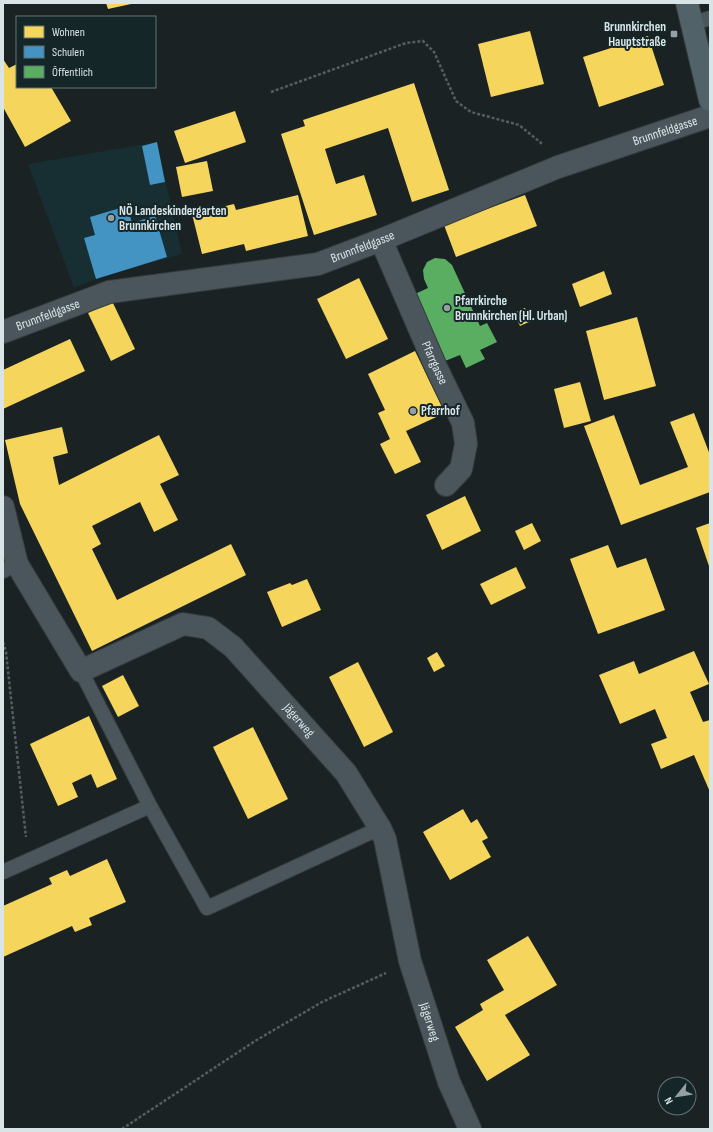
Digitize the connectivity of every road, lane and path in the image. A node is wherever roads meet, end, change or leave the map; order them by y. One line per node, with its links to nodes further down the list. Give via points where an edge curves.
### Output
1 (687, 3): 2 (main road)
2 (701, 21): 4 (main road)
3 (271, 92): 6 (path, via 406,43 423,41 434,52 456,101 471,112 518,125 540,142)
4 (710, 100)
5 (710, 116): 6 (street, Brunnfeldgasse)
6 (558, 167): 7 (street, Brunnfeldgasse)
7 (381, 240): 8 (street, Brunnfeldgasse, via 318,264 109,292); 9 (street, Pfarrgasse, via 463,423 466,444 461,468)
8 (3, 332)
9 (446, 485)
10 (3, 506): 11 (street)
11 (10, 567): 13 (street)
12 (3, 642): 16 (path)
13 (81, 671): 14 (lane); 15 (street, Jägerweg, via 183,624 208,628 233,647 346,773)
14 (150, 806): 15 (lane, via 207,908); 16 (lane)
15 (380, 828): 18 (street, Jägerweg, via 385,839)
16 (28, 861): 17 (lane)
17 (3, 872)
18 (410, 961): 19 (path, via 322,1002 255,1041); 20 (street, Jägerweg, via 449,1082)
19 (122, 1129)
20 (470, 1129)

